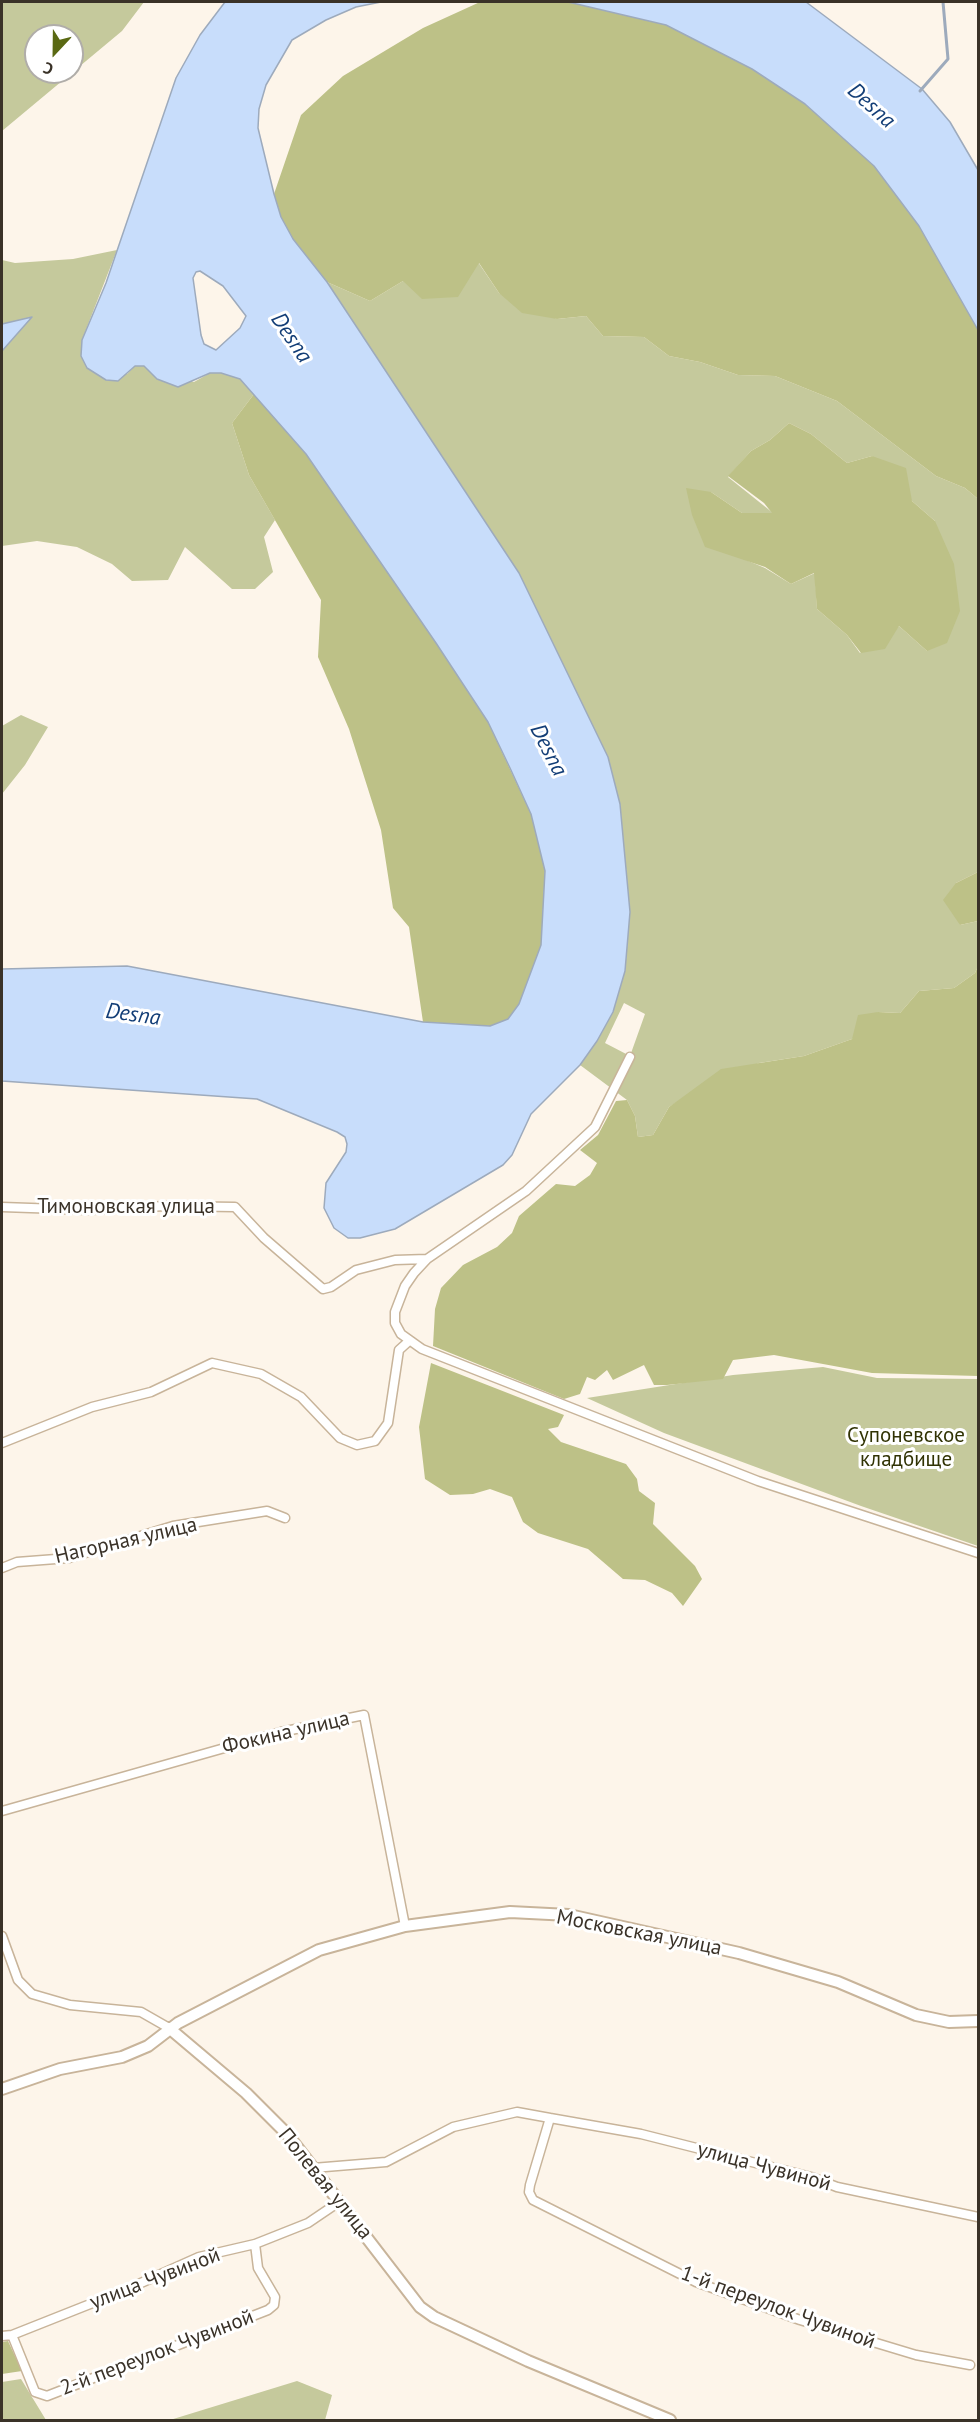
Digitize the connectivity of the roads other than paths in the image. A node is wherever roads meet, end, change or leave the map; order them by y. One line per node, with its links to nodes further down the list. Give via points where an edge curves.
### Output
1 (630, 1057): 3 (street, via 596,1127 526,1191)
2 (2, 1207): 3 (street, Тимоновская улица, via 235,1207 323,1289 356,1270 395,1260)
3 (427, 1259): 4 (street, via 405,1286 395,1312 395,1323)
4 (409, 1341): 5 (street, via 399,1350 388,1423 375,1441 357,1445 340,1438 301,1397 261,1374 212,1363 151,1392 93,1407); 7 (street, via 758,1481)
5 (2, 1443)
6 (285, 1518): 8 (street, Нагорная улица, via 267,1511 173,1526 69,1558)
7 (978, 1553)
8 (2, 1568)
9 (2, 1811): 10 (street, Фокина улица, via 281,1732 364,1715)
10 (405, 1926): 12 (street, Московская улица, via 510,1912 569,1915 792,1967 916,2015 949,2022); 13 (street, Московская улица, via 319,1950)
11 (2, 1936): 13 (street, Полевая улица, via 18,1980 32,1994 70,2005 141,2012)
12 (978, 2021)
13 (169, 2028): 14 (street, Московская улица, via 148,2046 122,2057 60,2069); 16 (street, Полевая улица, via 254,2101)
14 (2, 2089)
15 (548, 2123): 16 (street, улица Чувиной, via 517,2112 453,2127 386,2162); 18 (street, улица Чувиной, via 641,2134 811,2176 837,2187); 22 (street, 1-й переулок Чувиной, via 530,2185 533,2199 696,2282 800,2320 916,2355)
16 (313, 2168): 17 (street, Полевая улица)
17 (339, 2202): 19 (street, улица Чувиной, via 308,2223); 23 (street, Полевая улица, via 420,2307 434,2317)
18 (978, 2217)
19 (255, 2244): 20 (street, улица Чувиной, via 199,2257); 20 (street, 2-й переулок Чувиной, via 258,2268 275,2298 268,2310 47,2396 35,2392)
20 (12, 2335): 21 (street, улица Чувиной)
21 (2, 2336)
22 (970, 2365)
23 (670, 2421)

